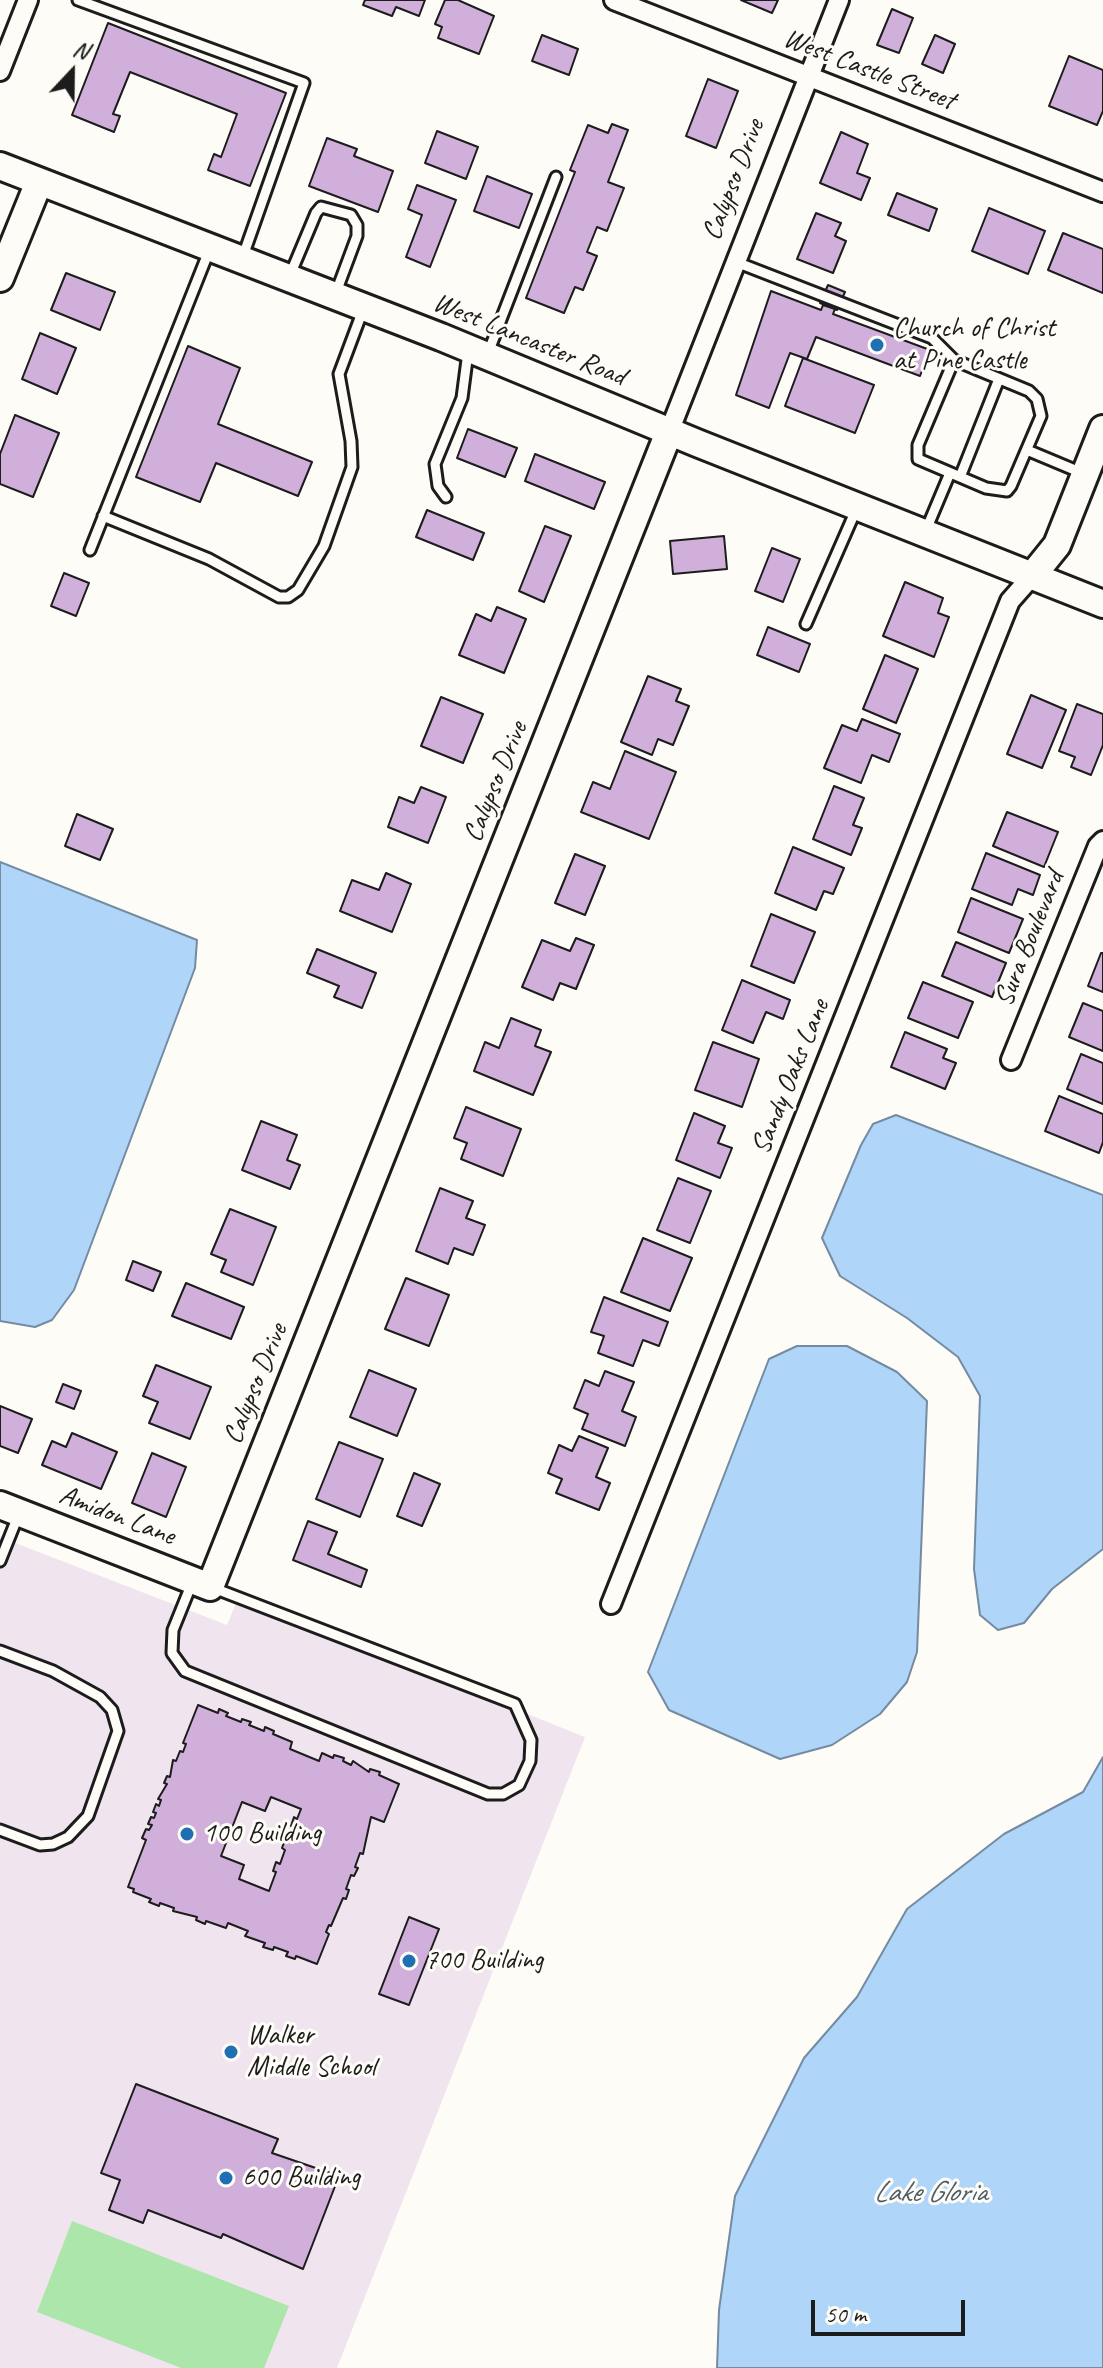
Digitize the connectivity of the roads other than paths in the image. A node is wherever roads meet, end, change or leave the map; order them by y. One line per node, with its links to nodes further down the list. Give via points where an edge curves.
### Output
1 (28, 0): 5 (street)
2 (78, 0): 12 (lane, via 304,83)
3 (614, 0): 6 (street, West Castle Street)
4 (839, 0): 6 (street, Calypso Drive)
5 (0, 71)
6 (809, 77): 10 (street, West Castle Street); 13 (street, Calypso Drive)
7 (0, 166): 9 (street, West Lancaster Road)
8 (556, 177): 18 (lane)
9 (39, 182): 11 (street, West Lancaster Road); 14 (street)
10 (1103, 192)
11 (210, 248): 12 (street, West Lancaster Road); 28 (lane)
12 (241, 260): 15 (street, West Lancaster Road)
13 (736, 262): 19 (lane, via 932,338); 22 (street, Calypso Drive)
14 (0, 278)
15 (289, 278): 16 (street, West Lancaster Road); 16 (lane, via 316,213 321,207 334,208 351,215 357,225)
16 (335, 296): 17 (street, West Lancaster Road)
17 (364, 308): 18 (street, West Lancaster Road); 28 (lane, via 339,374 352,467 324,546 298,590 279,597 209,559)
18 (478, 353): 22 (street, West Lancaster Road); 26 (lane, via 435,464 438,486)
19 (954, 360): 20 (lane); 25 (lane, via 916,454)
20 (999, 379): 23 (lane, via 1029,391 1040,407); 25 (lane)
21 (1103, 429): 24 (street)
22 (669, 432): 27 (street, West Lancaster Road); 38 (street, Calypso Drive)
23 (1027, 450): 24 (lane); 25 (lane, via 1007,491)
24 (1085, 474): 31 (street, via 1057,545)
25 (955, 475): 29 (lane)
26 (446, 497)
27 (857, 506): 29 (street, West Lancaster Road); 33 (lane)
28 (103, 516): 30 (lane)
29 (924, 533): 31 (street, West Lancaster Road)
30 (90, 550)
31 (1032, 576): 32 (street, West Lancaster Road); 39 (street, Sandy Oaks Lane, via 1010,601)
32 (1103, 604)
33 (806, 624)
34 (1103, 841): 35 (street, Sura Boulevard)
35 (1011, 1060)
36 (10, 1509): 37 (lane); 38 (street, Amidon Lane)
37 (0, 1561)
38 (202, 1583): 38 (lane, via 173,1630 172,1653 185,1671 488,1794 503,1794 519,1785 530,1761 531,1740 515,1704)
39 (611, 1604)
40 (0, 1651): 41 (lane, via 100,1697 112,1710 118,1731 88,1816 75,1830 53,1844 40,1845)
41 (0, 1830)

